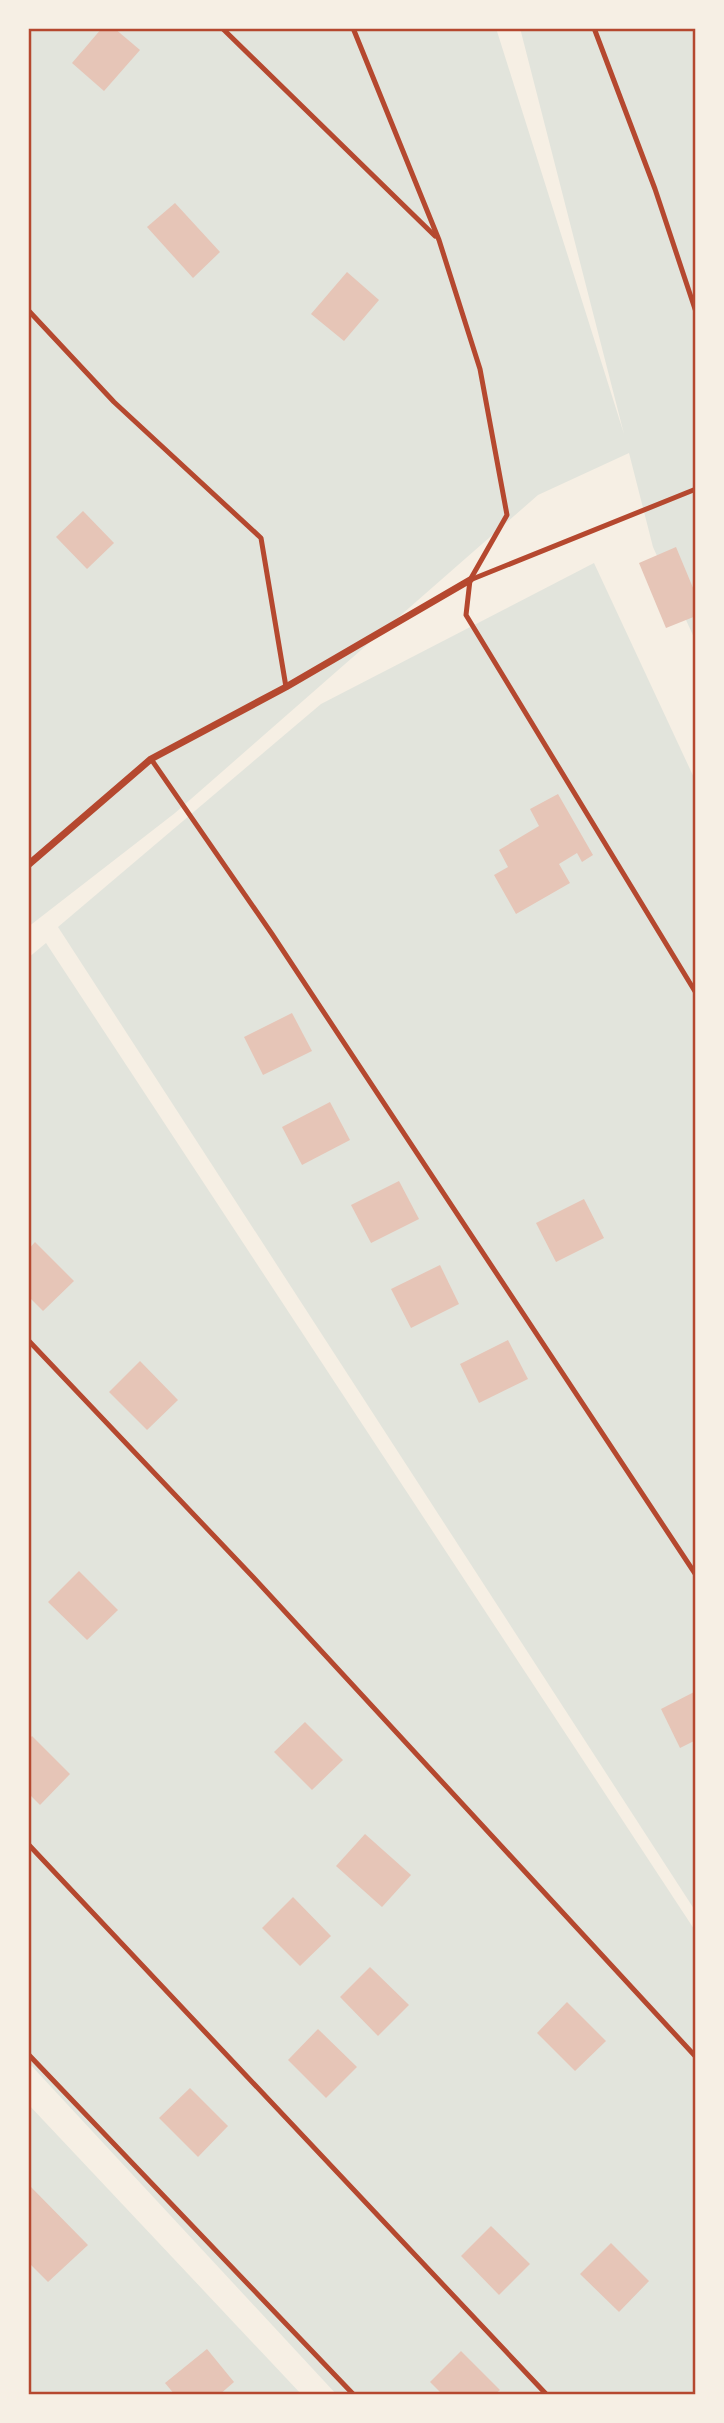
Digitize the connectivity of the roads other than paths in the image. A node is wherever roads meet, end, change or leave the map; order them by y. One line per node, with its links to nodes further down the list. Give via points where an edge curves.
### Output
1 (222, 28): 4 (lane)
2 (353, 28): 4 (lane)
3 (594, 28): 6 (lane)
4 (439, 240): 8 (lane, via 480,369 507,515)
5 (28, 310): 9 (lane, via 114,401 261,538)
6 (696, 312)
7 (696, 489): 8 (lane)
8 (470, 580): 9 (street); 12 (lane, via 466,615)
9 (286, 687): 10 (street)
10 (151, 759): 11 (street); 14 (lane)
11 (28, 865)
12 (696, 993)
13 (28, 1340): 17 (lane)
14 (696, 1575)
15 (28, 1844): 19 (lane)
16 (28, 2054): 18 (lane)
17 (696, 2057)
18 (354, 2395)
19 (547, 2395)

